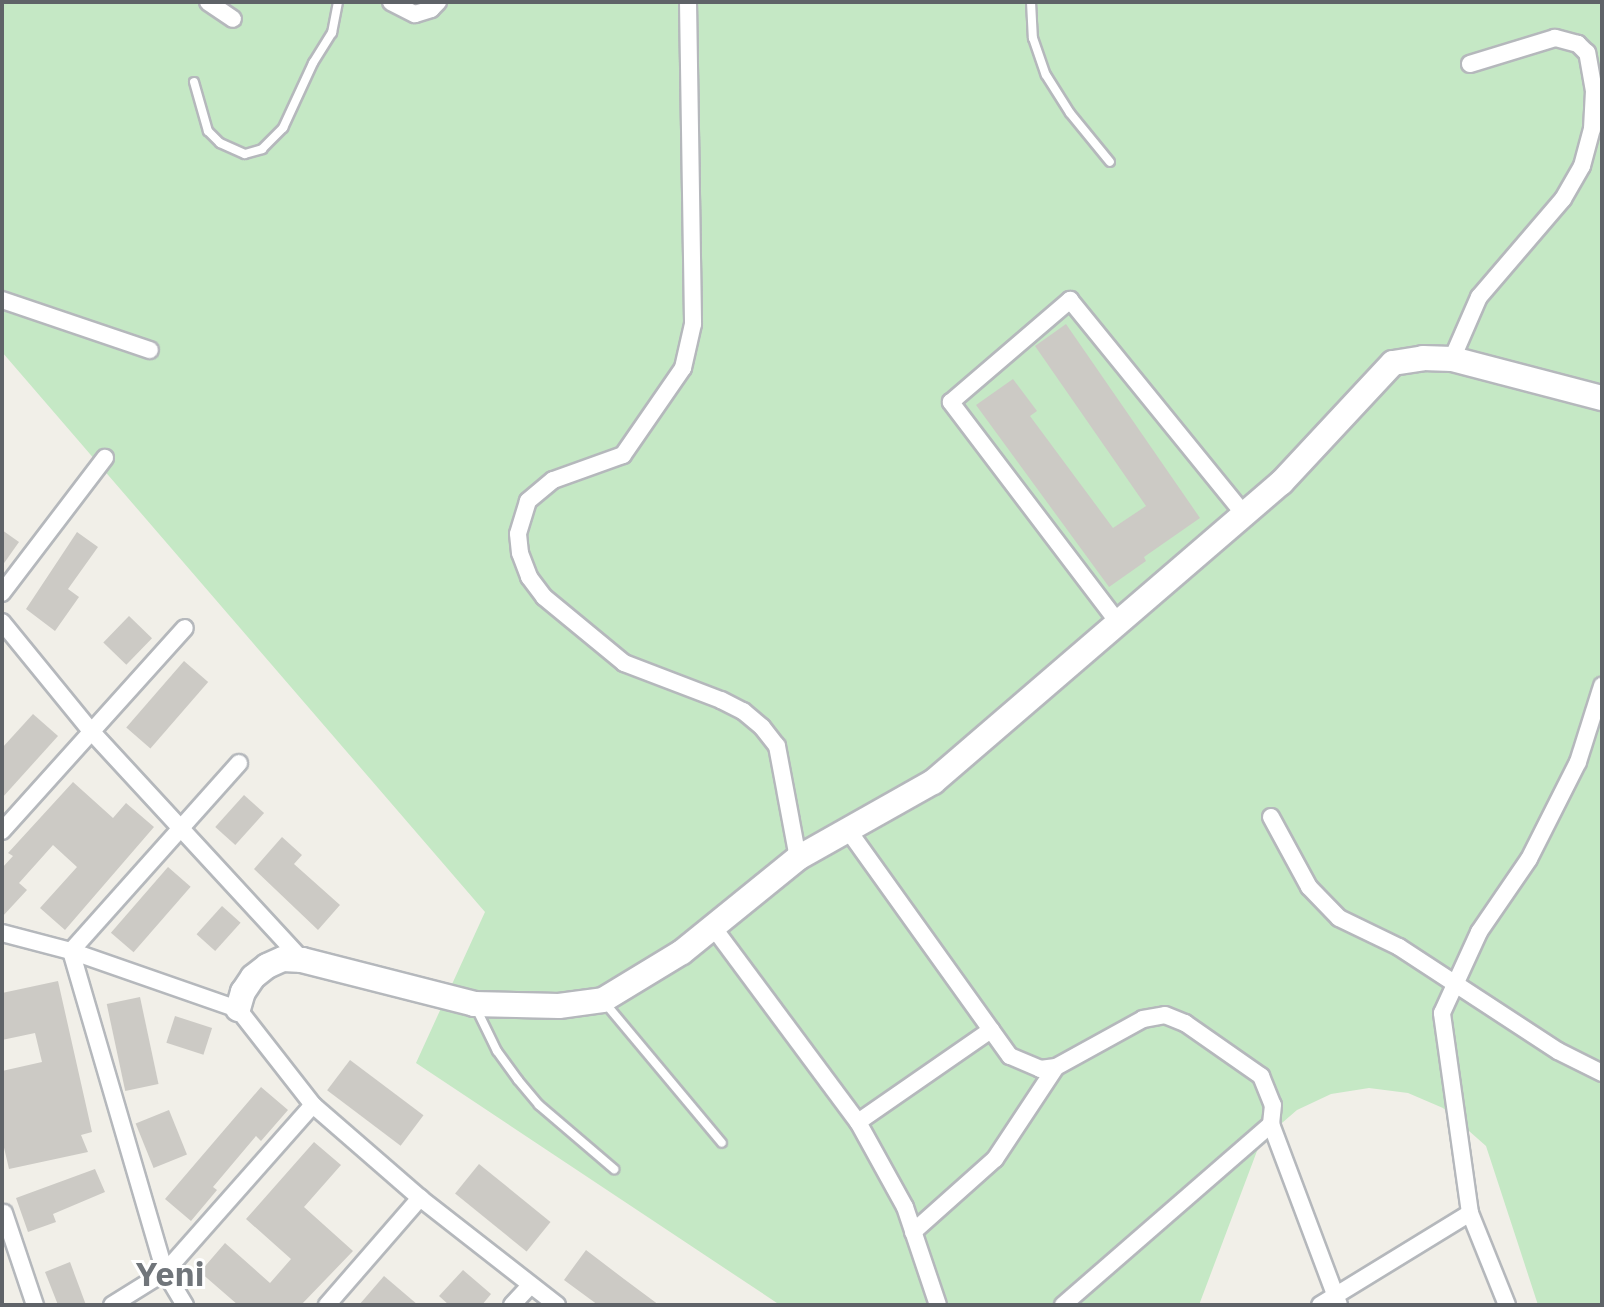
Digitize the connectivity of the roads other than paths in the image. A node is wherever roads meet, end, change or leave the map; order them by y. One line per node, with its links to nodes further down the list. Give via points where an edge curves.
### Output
1 (208, 2): 7 (street)
2 (338, 2): 9 (lane, via 332,33 283,128 262,149 245,154 220,143 208,131)
3 (391, 2): 4 (street, via 415,14)
4 (438, 2)
5 (688, 2): 28 (street, via 693,324 683,368 623,455 539,489 521,516 519,544 529,577 544,597 624,663 721,700 762,727 777,746)
6 (1031, 2): 10 (lane, via 1033,38 1046,75)
7 (233, 19)
8 (1470, 64): 13 (street, via 1555,38 1578,44 1587,53 1594,91 1592,129 1582,166 1563,199 1479,297)
9 (194, 82)
10 (1110, 162)
11 (2, 300): 12 (street)
12 (150, 350)
13 (1452, 359): 14 (street); 16 (street, via 1393,363)
14 (1602, 398)
15 (105, 458): 17 (street)
16 (1245, 515): 19 (street); 19 (street, via 1070,300 951,402)
17 (2, 593)
18 (2, 622): 22 (street)
19 (1120, 625): 26 (street, via 933,782)
20 (185, 628): 22 (street)
21 (1602, 686): 33 (street, via 1578,762 1529,859 1479,932)
22 (91, 731): 25 (street); 27 (street)
23 (239, 763): 25 (street)
24 (1271, 817): 33 (street, via 1322,904)
25 (180, 826): 31 (street); 32 (street)
26 (848, 830): 28 (street); 37 (street)
27 (2, 831)
28 (798, 858): 29 (street)
29 (713, 927): 34 (street); 41 (street)
30 (2, 933): 31 (street)
31 (71, 951): 36 (street); 49 (street)
32 (302, 960): 35 (street); 36 (street, via 283,959 267,966 243,992)
33 (1454, 983): 39 (street, via 1558,1051); 47 (street, via 1442,1013)
34 (603, 1000): 35 (street, via 559,1006); 43 (lane)
35 (474, 1004): 44 (lane, via 497,1051 539,1105)
36 (238, 1009): 40 (street)
37 (991, 1030): 38 (street, via 1010,1056 1024,1065); 41 (street)
38 (1056, 1067): 42 (street, via 1143,1019 1176,1018 1261,1076 1273,1105); 48 (street, via 995,1159)
39 (1602, 1073)
40 (313, 1105): 45 (street); 49 (street)
41 (858, 1122): 48 (street, via 905,1207)
42 (1271, 1124): 51 (street); 59 (street)
43 (722, 1143)
44 (614, 1169)
45 (420, 1198): 50 (street); 55 (street)
46 (3, 1210): 52 (street)
47 (1470, 1213): 51 (street); 61 (street)
48 (913, 1232): 58 (street)
49 (165, 1272): 53 (street); 54 (street)
50 (530, 1286): 56 (street); 57 (street)
51 (1337, 1300): 60 (street)
52 (35, 1305)
53 (112, 1305)
54 (185, 1305)
55 (327, 1305)
56 (512, 1305)
57 (557, 1305)
58 (938, 1305)
59 (1063, 1305)
60 (1320, 1305)
61 (1507, 1305)

